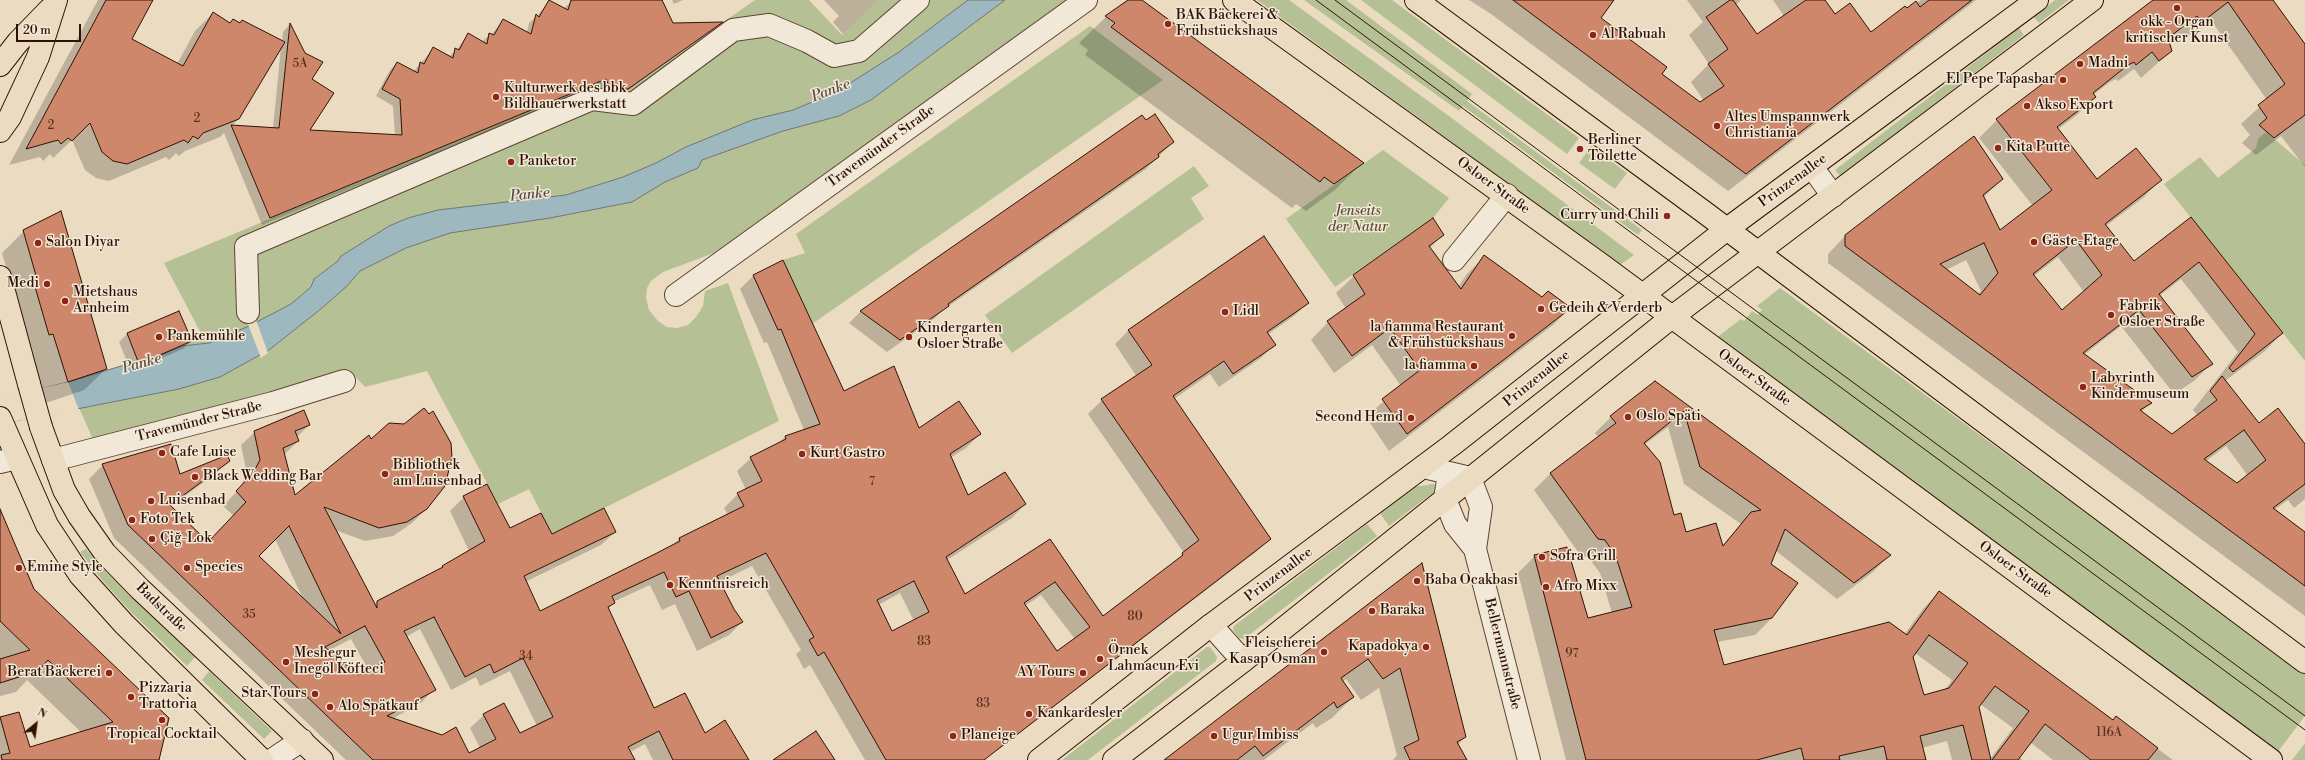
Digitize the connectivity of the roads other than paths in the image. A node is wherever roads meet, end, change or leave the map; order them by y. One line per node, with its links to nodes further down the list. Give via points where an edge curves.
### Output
1 (918, 0): 19 (street, via 859,51 834,56 769,24 733,30 633,104 592,100 246,247)
2 (1086, 0): 17 (street, Travemünder Straße)
3 (1234, 0): 11 (main road, Osloer Straße)
4 (1416, 0): 13 (main road)
5 (2037, 0): 10 (main road, Prinzenallee)
6 (2092, 0): 12 (main road)
7 (54, 3): 8 (main road); 9 (main road, via 38,57 10,117)
8 (0, 65)
9 (0, 131)
10 (1812, 167): 12 (street); 13 (main road, Prinzenallee)
11 (1507, 195): 15 (street); 18 (main road, Osloer Straße)
12 (1833, 196): 14 (main road)
13 (1726, 229): 14 (main road); 18 (main road, Prinzenallee)
14 (1757, 252): 20 (main road); 33 (main road)
15 (1454, 260)
16 (0, 277): 25 (main road, Badstraße, bridge, via 41,427)
17 (676, 294)
18 (1642, 294): 20 (main road, Osloer Straße); 23 (main road, Prinzenallee)
19 (248, 312)
20 (1672, 317): 28 (main road); 41 (main road, Osloer Straße)
21 (344, 381): 25 (street, Travemünder Straße, via 273,403)
22 (0, 418): 24 (main road, via 8,438)
23 (1452, 445): 26 (main road, Prinzenallee); 27 (street)
24 (8, 460): 35 (main road, via 65,554 93,591 183,684)
25 (53, 460): 34 (main road, Badstraße, via 64,490 105,553 140,589)
26 (1424, 467): 27 (street); 31 (main road, Prinzenallee)
27 (1449, 472): 28 (street); 29 (street)
28 (1470, 478): 29 (main road); 30 (street, Bellermannstraße, via 1481,507)
29 (1445, 499): 30 (street, Bellermannstraße, via 1455,524); 32 (main road)
30 (1475, 549): 40 (street, Bellermannstraße)
31 (1212, 625): 32 (street); 38 (main road, Prinzenallee)
32 (1243, 661): 39 (main road)
33 (2305, 662)
34 (302, 740): 36 (street); 37 (main road, Badstraße)
35 (262, 760)
36 (272, 760)
37 (322, 760)
38 (1038, 760)
39 (1114, 760)
40 (1529, 760)
41 (2271, 760)

